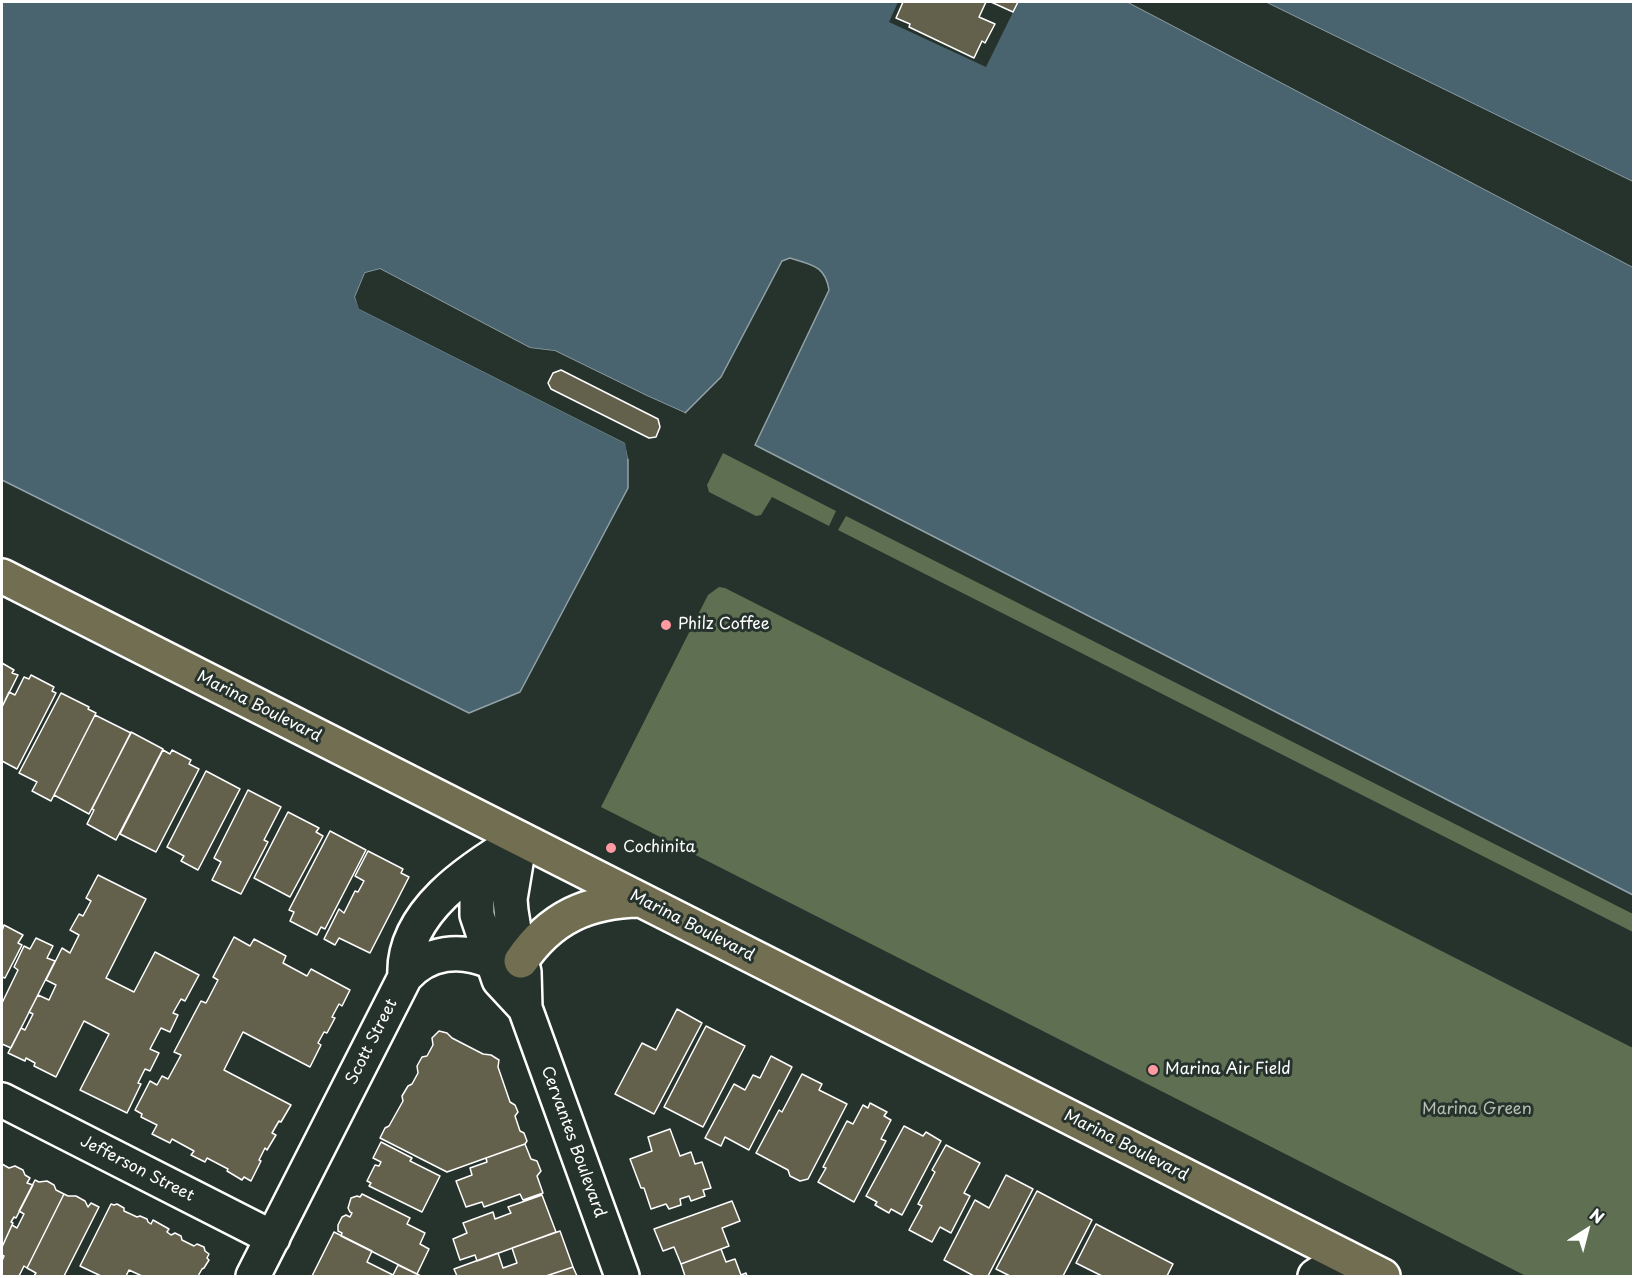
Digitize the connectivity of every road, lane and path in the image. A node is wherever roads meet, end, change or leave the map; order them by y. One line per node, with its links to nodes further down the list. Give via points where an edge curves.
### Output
1 (2, 576): 2 (main road, Marina Boulevard)
2 (520, 839): 3 (main road, Marina Boulevard); 4 (street, Cervantes Boulevard, via 480,886 477,899 477,915); 5 (street, Scott Street, via 478,865 440,897 407,948)
3 (640, 900): 4 (main road, via 599,903 565,917); 8 (main road, Marina Boulevard)
4 (507, 962): 5 (street, via 462,954 436,956 423,961); 10 (street, Cervantes Boulevard, via 524,972 525,1008)
5 (405, 978): 7 (street, Scott Street)
6 (2, 1100): 7 (street, Jefferson Street)
7 (273, 1238): 9 (street, Scott Street)
8 (1345, 1267): 11 (street); 12 (main road, Marina Boulevard)
9 (254, 1276)
10 (622, 1276)
11 (1315, 1276)
12 (1383, 1276)

